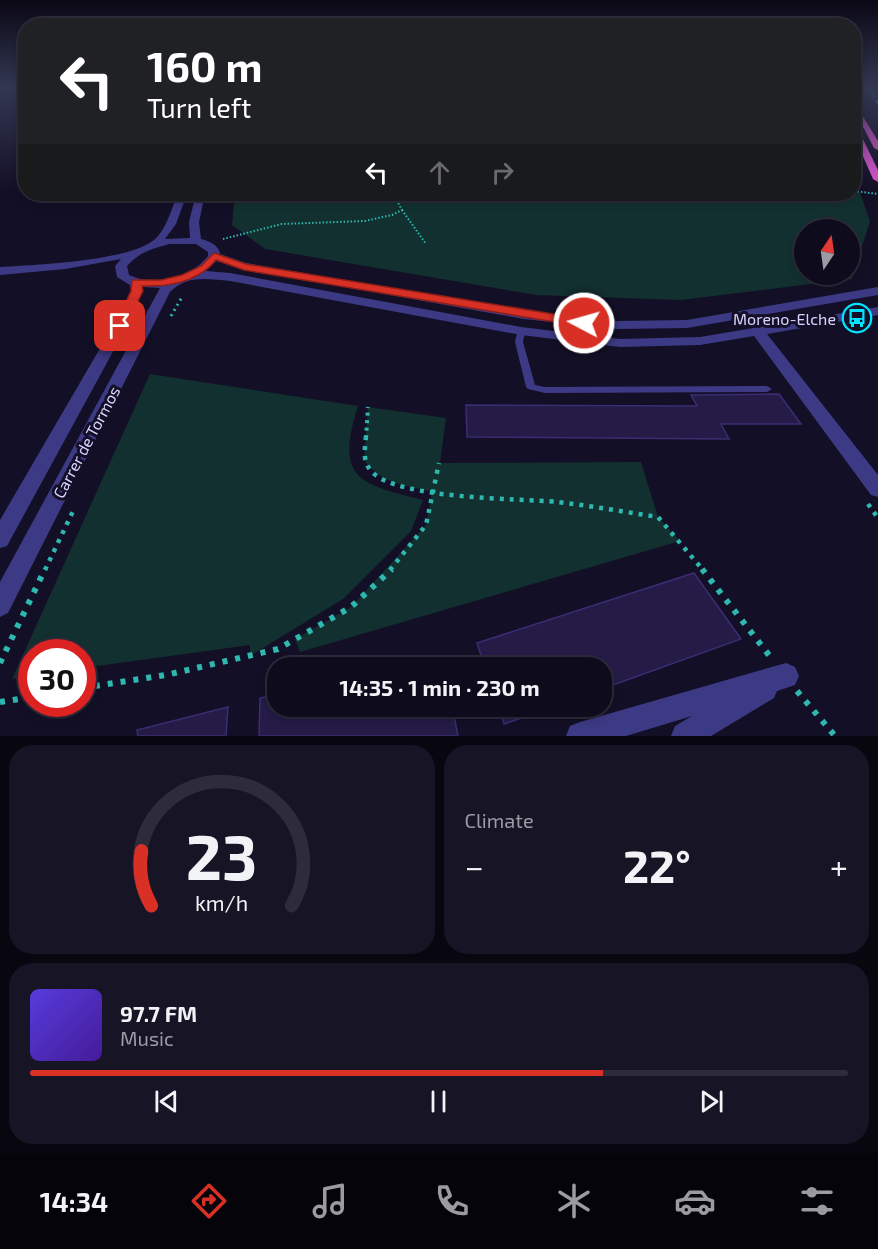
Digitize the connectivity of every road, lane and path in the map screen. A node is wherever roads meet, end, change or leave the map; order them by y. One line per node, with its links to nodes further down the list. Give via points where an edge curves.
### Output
1 (864, 122): 3 (highway)
2 (861, 144): 4 (highway)
3 (878, 148)
4 (878, 179)
5 (861, 192): 6 (path)
6 (878, 194)
7 (179, 201): 15 (street, via 171,224)
8 (199, 201): 13 (street, via 194,222)
9 (397, 201): 10 (path)
10 (402, 210): 12 (path, via 374,219 291,223); 16 (path)
11 (217, 236): 12 (path)
12 (223, 239): 14 (path)
13 (196, 241): 15 (street); 18 (street, via 211,247)
14 (228, 242)
15 (156, 244): 17 (street)
16 (426, 244)
17 (135, 253): 19 (street); 21 (street)
18 (214, 256): 22 (street); 25 (street, via 244,266 524,315 617,326 687,324)
19 (65, 266): 20 (street); 21 (street)
20 (0, 272)
21 (120, 272): 23 (street)
22 (195, 274): 24 (street); 28 (street, via 230,277)
23 (136, 282): 24 (street); 38 (street, Carrer de Tormos, via 137,291 120,326)
24 (177, 285): 27 (path); 39 (street, Carrer de Tormos, via 165,290)
25 (878, 291)
26 (878, 311): 29 (street)
27 (164, 323)
28 (521, 331): 29 (street, via 631,343 700,341); 30 (lane, via 519,342 531,387)
29 (758, 333): 33 (street)
30 (767, 389)
31 (368, 407): 34 (path, via 363,460 372,472 384,480)
32 (440, 463): 34 (path)
33 (878, 489)
34 (432, 492): 41 (path, via 557,502 658,517); 42 (path, via 426,525 399,562 351,607 278,649 166,675)
35 (75, 506): 40 (path)
36 (873, 511): 37 (path)
37 (878, 518)
38 (0, 539)
39 (0, 605)
40 (0, 663)
41 (786, 676): 45 (street); 46 (street); 47 (path)
42 (96, 686)
43 (18, 699): 44 (path)
44 (0, 702)
45 (580, 736)
46 (685, 736)
47 (835, 736)

